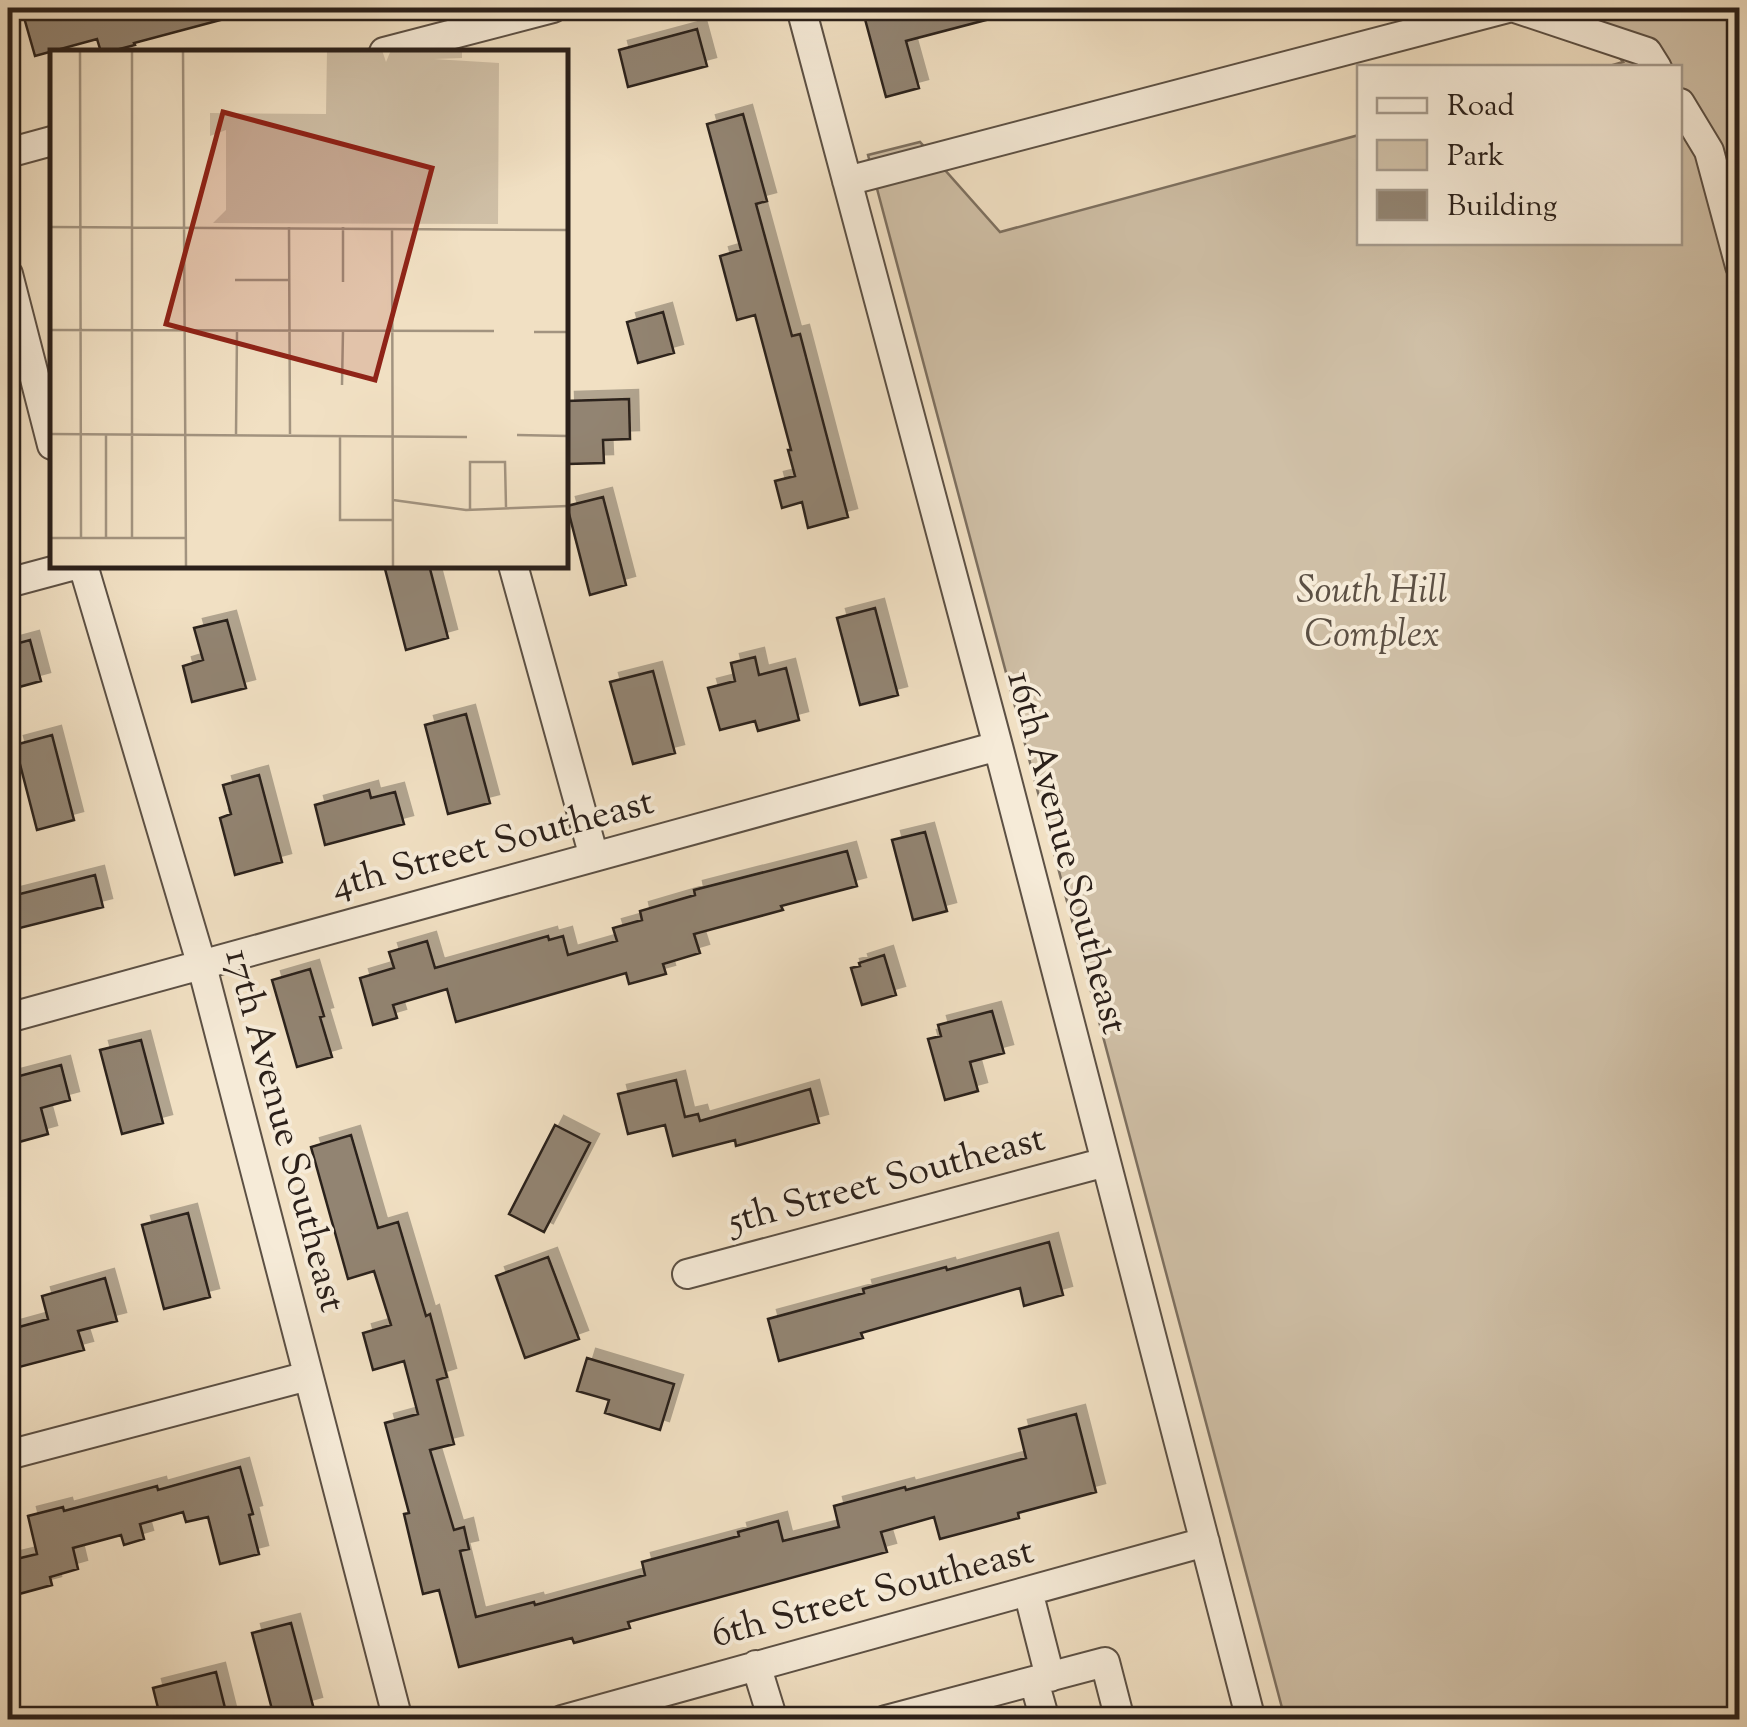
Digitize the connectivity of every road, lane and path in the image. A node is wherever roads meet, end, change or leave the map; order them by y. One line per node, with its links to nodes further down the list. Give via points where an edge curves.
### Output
1 (552, 8): 4 (street)
2 (801, 8): 9 (street, 16th Avenue Southeast)
3 (1511, 8): 5 (street, via 1647,52); 9 (street)
4 (392, 50)
5 (1655, 65)
6 (1682, 107): 10 (street, via 1710,152)
7 (50, 142): 8 (street)
8 (8, 153)
9 (848, 181): 17 (street, 16th Avenue Southeast)
10 (1740, 266)
11 (8, 274): 12 (street)
12 (50, 437)
13 (64, 568): 16 (street)
14 (84, 568): 19 (street, 17th Avenue Southeast)
15 (513, 568): 18 (street)
16 (8, 583)
17 (998, 746): 18 (street, 4th Street Southeast); 21 (street, 16th Avenue Southeast)
18 (594, 857): 19 (street, 4th Street Southeast)
19 (202, 966): 20 (street, 4th Street Southeast); 23 (street, 17th Avenue Southeast)
20 (8, 1018)
21 (1106, 1162): 22 (street, 5th Street Southeast); 25 (street, 16th Avenue Southeast)
22 (686, 1274)
23 (308, 1376): 24 (street); 29 (street, 17th Avenue Southeast)
24 (8, 1455)
25 (1205, 1542): 26 (street, 6th Street Southeast); 35 (street, 16th Avenue Southeast)
26 (1028, 1591): 27 (street, 6th Street Southeast); 28 (street)
27 (756, 1666): 30 (street, 6th Street Southeast); 31 (street)
28 (1042, 1679): 32 (street); 33 (street); 34 (street, via 1105,1662)
29 (398, 1720)
30 (562, 1720)
31 (773, 1720)
32 (886, 1720)
33 (1045, 1720)
34 (1120, 1720)
35 (1251, 1720)

